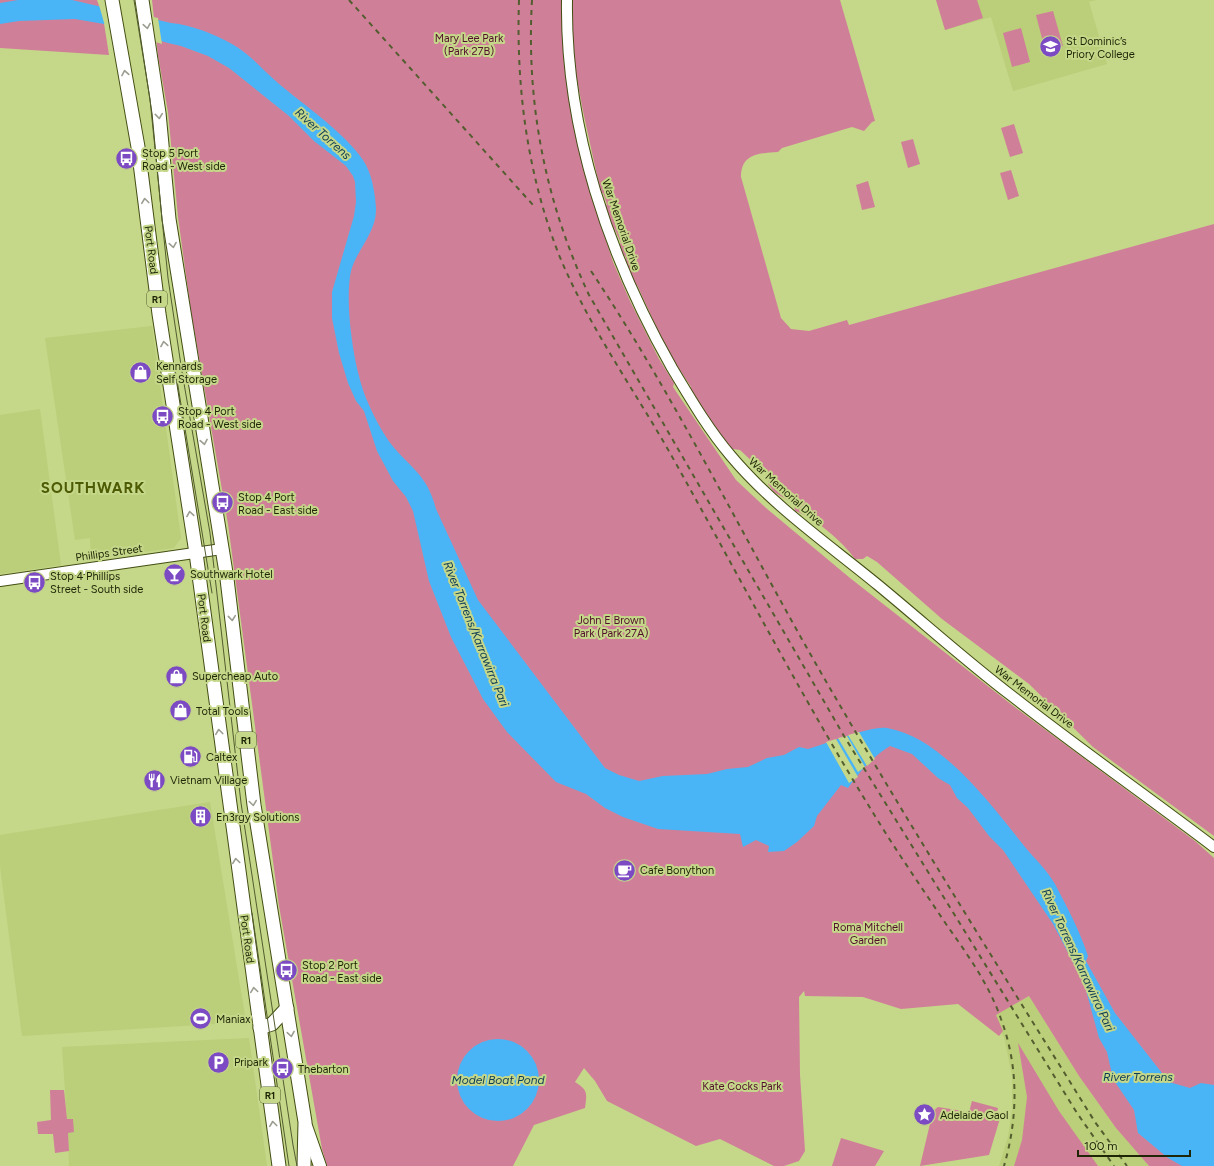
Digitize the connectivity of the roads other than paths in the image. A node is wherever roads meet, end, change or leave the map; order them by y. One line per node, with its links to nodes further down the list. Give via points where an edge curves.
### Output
1 (567, 0): 7 (street, War Memorial Drive, via 568,43 576,104 594,184 610,236 624,274 648,325 718,440 749,476 781,506 982,672)
2 (110, 1): 5 (highway, Port Road / R1, one-way to 2, via 159,314 138,147 121,44)
3 (143, 1): 4 (highway, Port Road / R1, one-way to 4, via 159,113 170,227)
4 (222, 549): 5 (street, Phillips Street); 8 (highway, Port Road / R1, one-way to 8, via 254,804)
5 (196, 553): 6 (street, Phillips Street); 9 (highway, Port Road / R1, one-way to 5)
6 (0, 581)
7 (1214, 847)
8 (287, 1008): 9 (highway, via 272,1024); 10 (highway, Port Road / R1, one-way to 10)
9 (260, 1028): 11 (highway, Port Road / R1, one-way to 9)
10 (305, 1122): 12 (highway, Port Road / R1); 13 (main road, Port Road)
11 (279, 1166)
12 (304, 1166)
13 (320, 1166)

